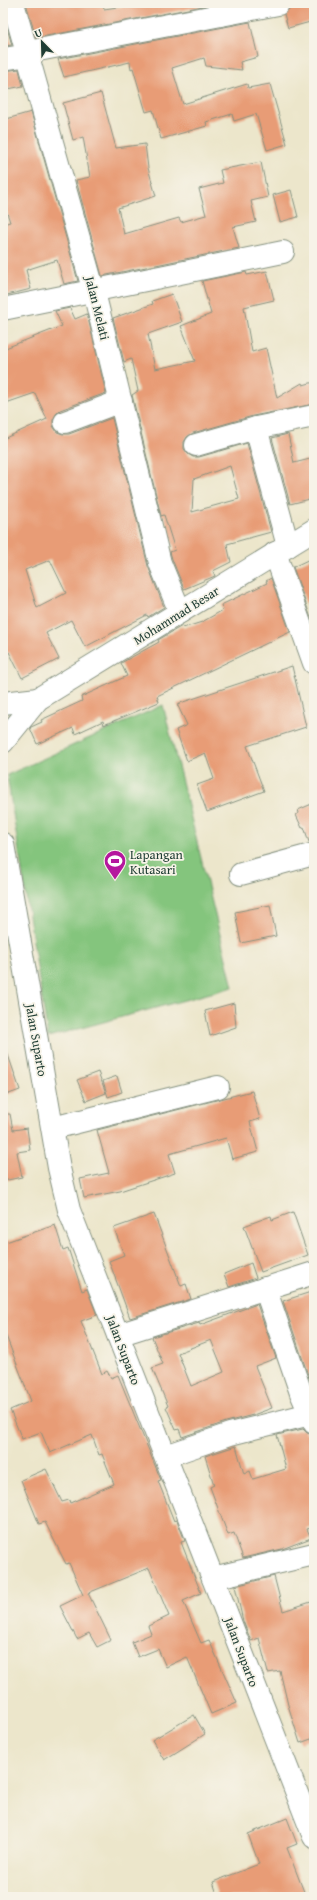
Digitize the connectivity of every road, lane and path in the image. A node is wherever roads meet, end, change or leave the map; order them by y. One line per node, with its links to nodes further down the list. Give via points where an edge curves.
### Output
1 (13, 3): 3 (street, Jalan Melati)
2 (278, 4): 3 (street)
3 (28, 53): 4 (street); 6 (street, Jalan Melati)
4 (3, 59)
5 (283, 252): 6 (street)
6 (94, 292): 7 (street); 8 (street, Jalan Melati)
7 (3, 309)
8 (121, 401): 10 (street); 15 (street, Jalan Melati, via 160,563)
9 (314, 416): 11 (street)
10 (65, 422)
11 (256, 428): 12 (street); 14 (street)
12 (196, 445)
13 (314, 530): 14 (street, Mohammad Besar)
14 (281, 549): 15 (street, Mohammad Besar); 16 (street)
15 (180, 612): 17 (street, Mohammad Besar)
16 (314, 663)
17 (38, 699): 18 (street); 19 (street)
18 (3, 703)
19 (3, 742)
20 (3, 844): 24 (street, Jalan Suparto)
21 (314, 854): 22 (street)
22 (241, 874)
23 (218, 1087): 24 (street)
24 (52, 1128): 27 (street, Jalan Suparto, via 69,1210)
25 (314, 1273): 26 (street)
26 (265, 1288): 27 (street); 28 (street)
27 (118, 1334): 29 (street, Jalan Suparto)
28 (313, 1416): 29 (street, via 230,1434)
29 (166, 1456): 31 (street, Jalan Suparto)
30 (314, 1554): 31 (street)
31 (213, 1578): 32 (street, Jalan Suparto)
32 (314, 1837)

